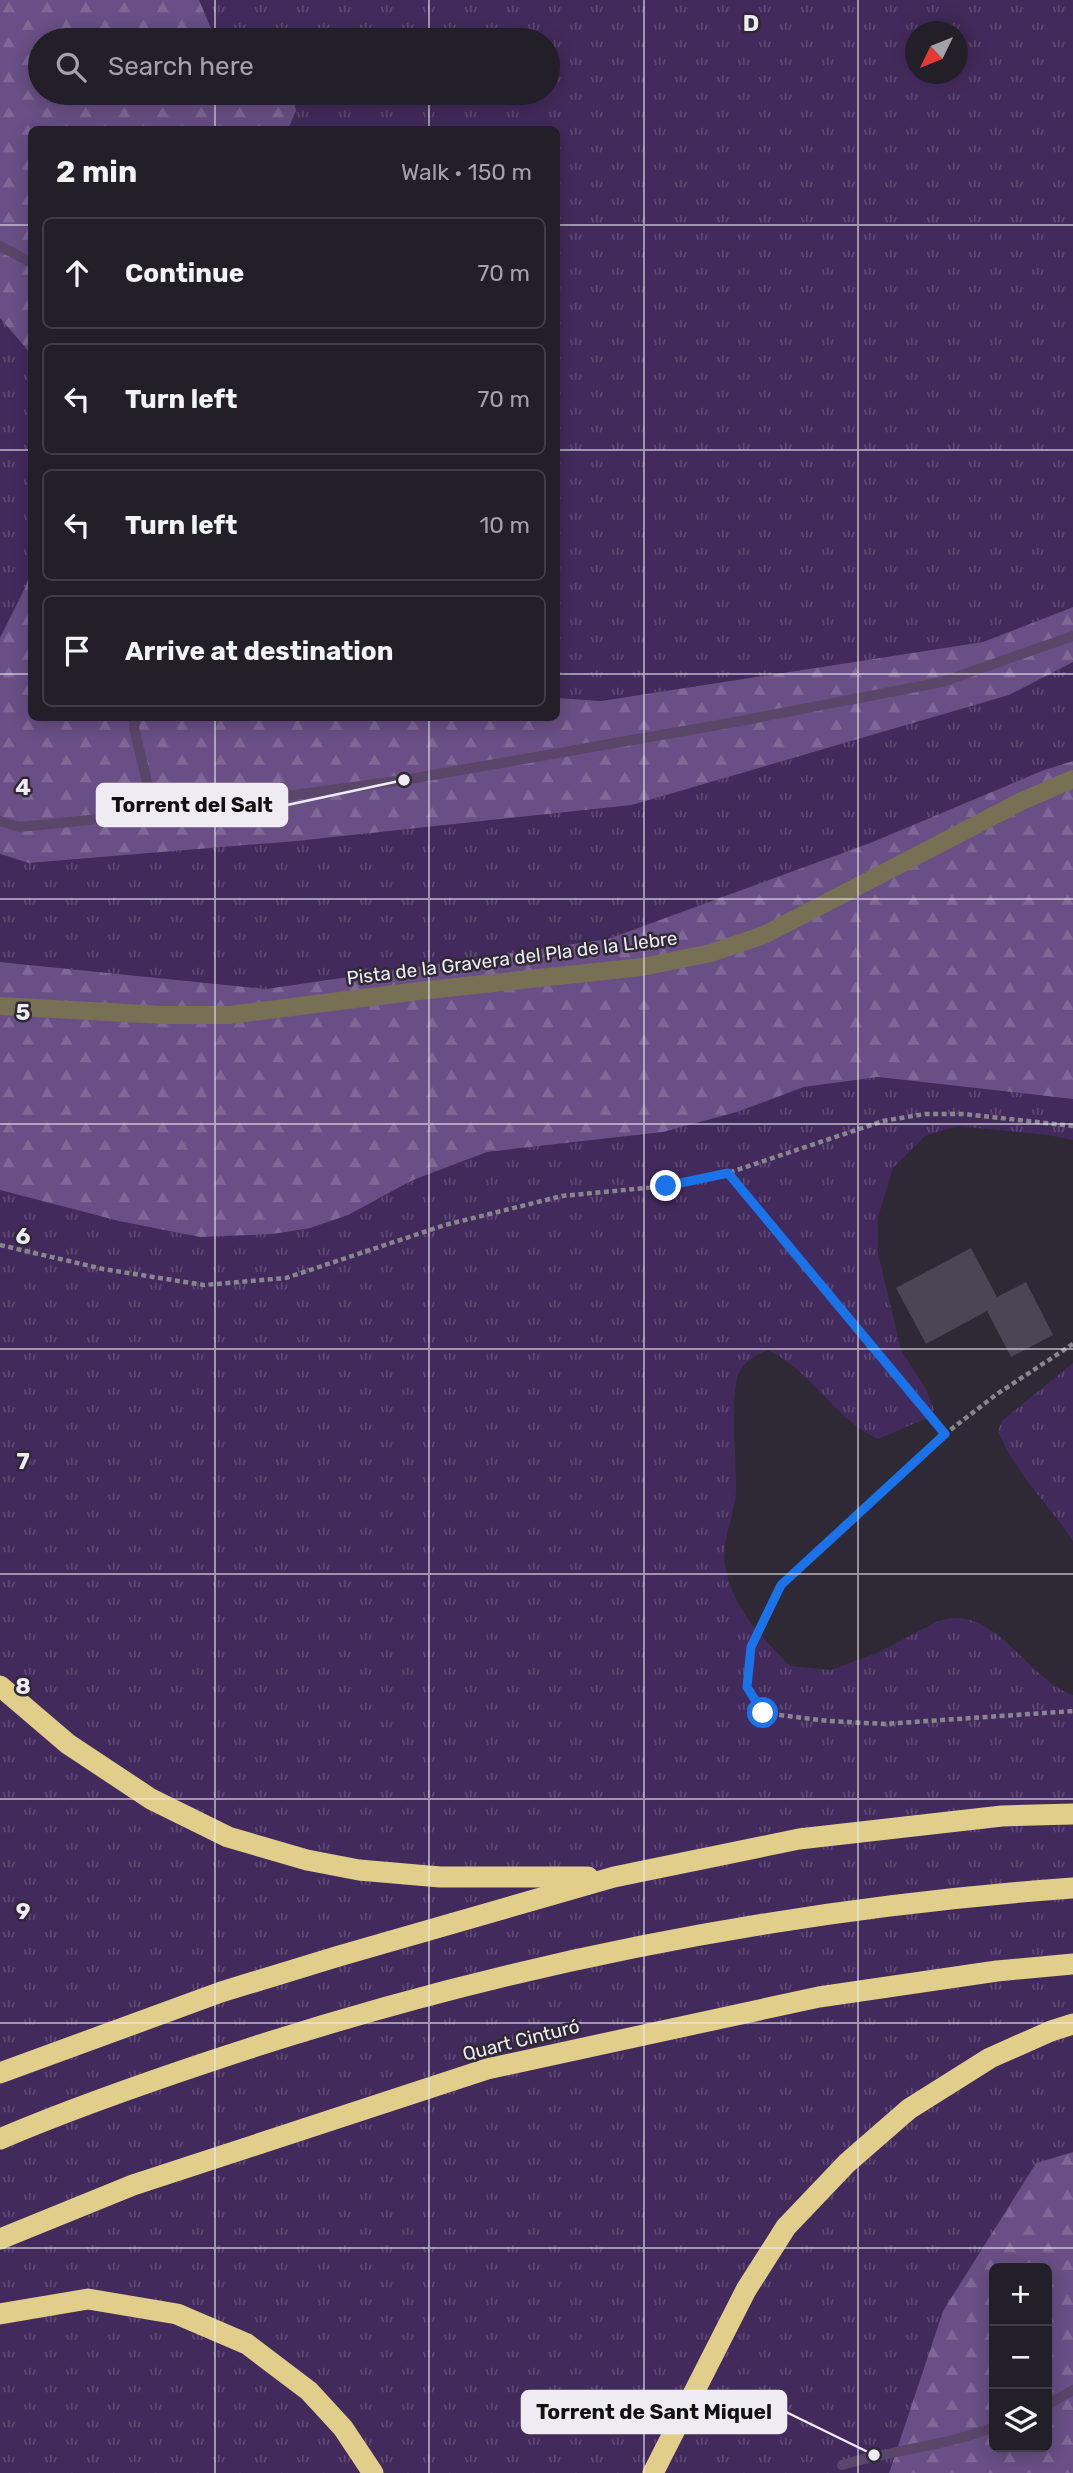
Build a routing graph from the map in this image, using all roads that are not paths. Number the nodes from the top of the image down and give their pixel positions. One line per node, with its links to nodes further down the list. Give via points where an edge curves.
1 (1073, 779): 2 (street, Pista de la Gravera del Pla de la Llebre, via 764,935 711,953 642,967 229,1015 162,1016)
2 (0, 1006)
3 (0, 1686): 5 (highway, via 68,1744 151,1799 228,1838 359,1870 440,1877)
4 (1073, 1814): 5 (highway, via 1002,1816 799,1839)
5 (614, 1877): 9 (highway, via 221,1992)
6 (1073, 1888): 10 (highway, via 795,1919 633,1947 454,1989 288,2035)
7 (1073, 1964): 11 (highway, Quart Cinturó, via 820,1997 487,2069 133,2185)
8 (1073, 2024): 14 (highway, via 990,2058 909,2109 847,2163 786,2227 746,2290)
9 (0, 2073)
10 (0, 2138)
11 (0, 2239)
12 (0, 2314): 13 (highway, via 88,2298 177,2314 247,2344 309,2392 343,2428)
13 (373, 2473)
14 (653, 2473)

